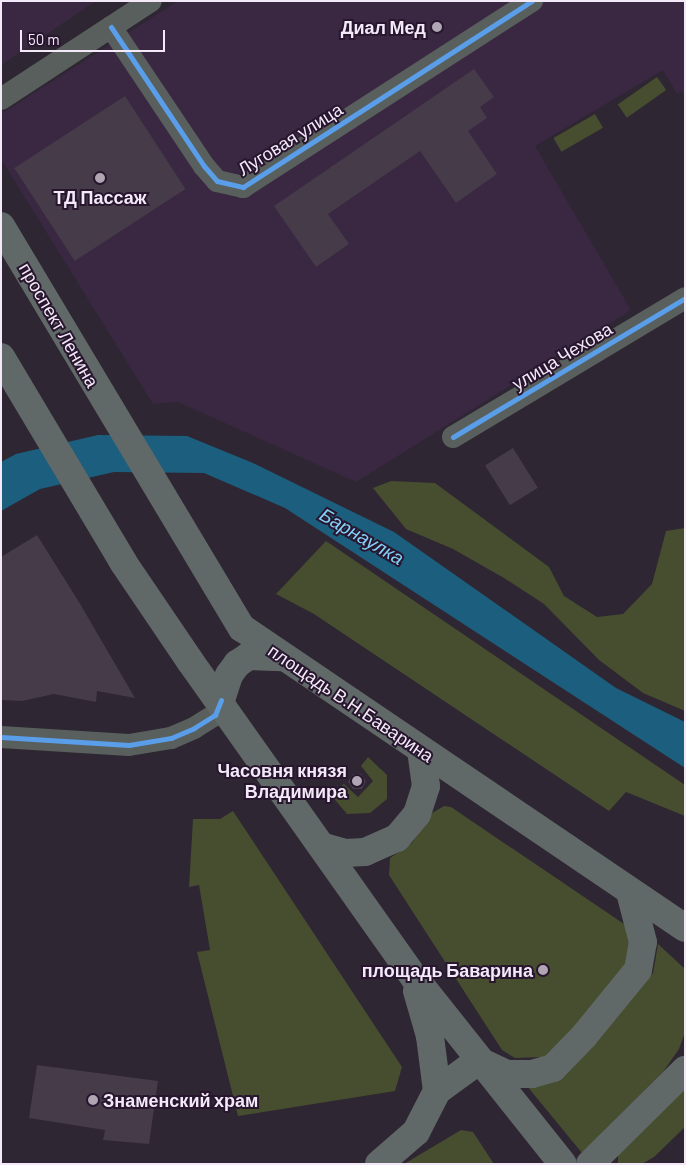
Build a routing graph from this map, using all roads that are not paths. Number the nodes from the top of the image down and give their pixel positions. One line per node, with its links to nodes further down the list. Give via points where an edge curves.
1 (151, 1): 3 (street)
2 (532, 1): 3 (street, Луговая улица, via 243,187 217,181 204,166)
3 (111, 27): 4 (street)
4 (1, 99)
5 (1, 226): 8 (main road, проспект Ленина)
6 (685, 298): 9 (street, улица Чехова)
7 (1, 357): 11 (main road, via 123,562)
8 (101, 397): 10 (main road, площадь В.Н.Баварина, via 242,628)
9 (453, 437)
10 (282, 657): 11 (main road, via 249,656 236,664); 13 (main road, площадь В.Н.Баварина)
11 (221, 700): 12 (street, via 215,714 171,738 129,745); 14 (main road)
12 (1, 737)
13 (421, 751): 14 (main road, via 426,786 418,814 397,838 364,852 344,853); 15 (main road, площадь В.Н.Баварина)
14 (324, 847): 17 (main road)
15 (630, 892): 16 (main road, площадь В.Н.Баварина); 18 (main road, via 643,942 638,970 584,1036 553,1068 532,1074 508,1074)
16 (685, 928)
17 (414, 977): 18 (main road); 20 (main road, via 430,1036)
18 (478, 1060): 20 (main road); 22 (main road)
19 (685, 1070): 23 (main road)
20 (438, 1091): 21 (main road, via 416,1132)
21 (380, 1164)
22 (563, 1164)
23 (590, 1164)

